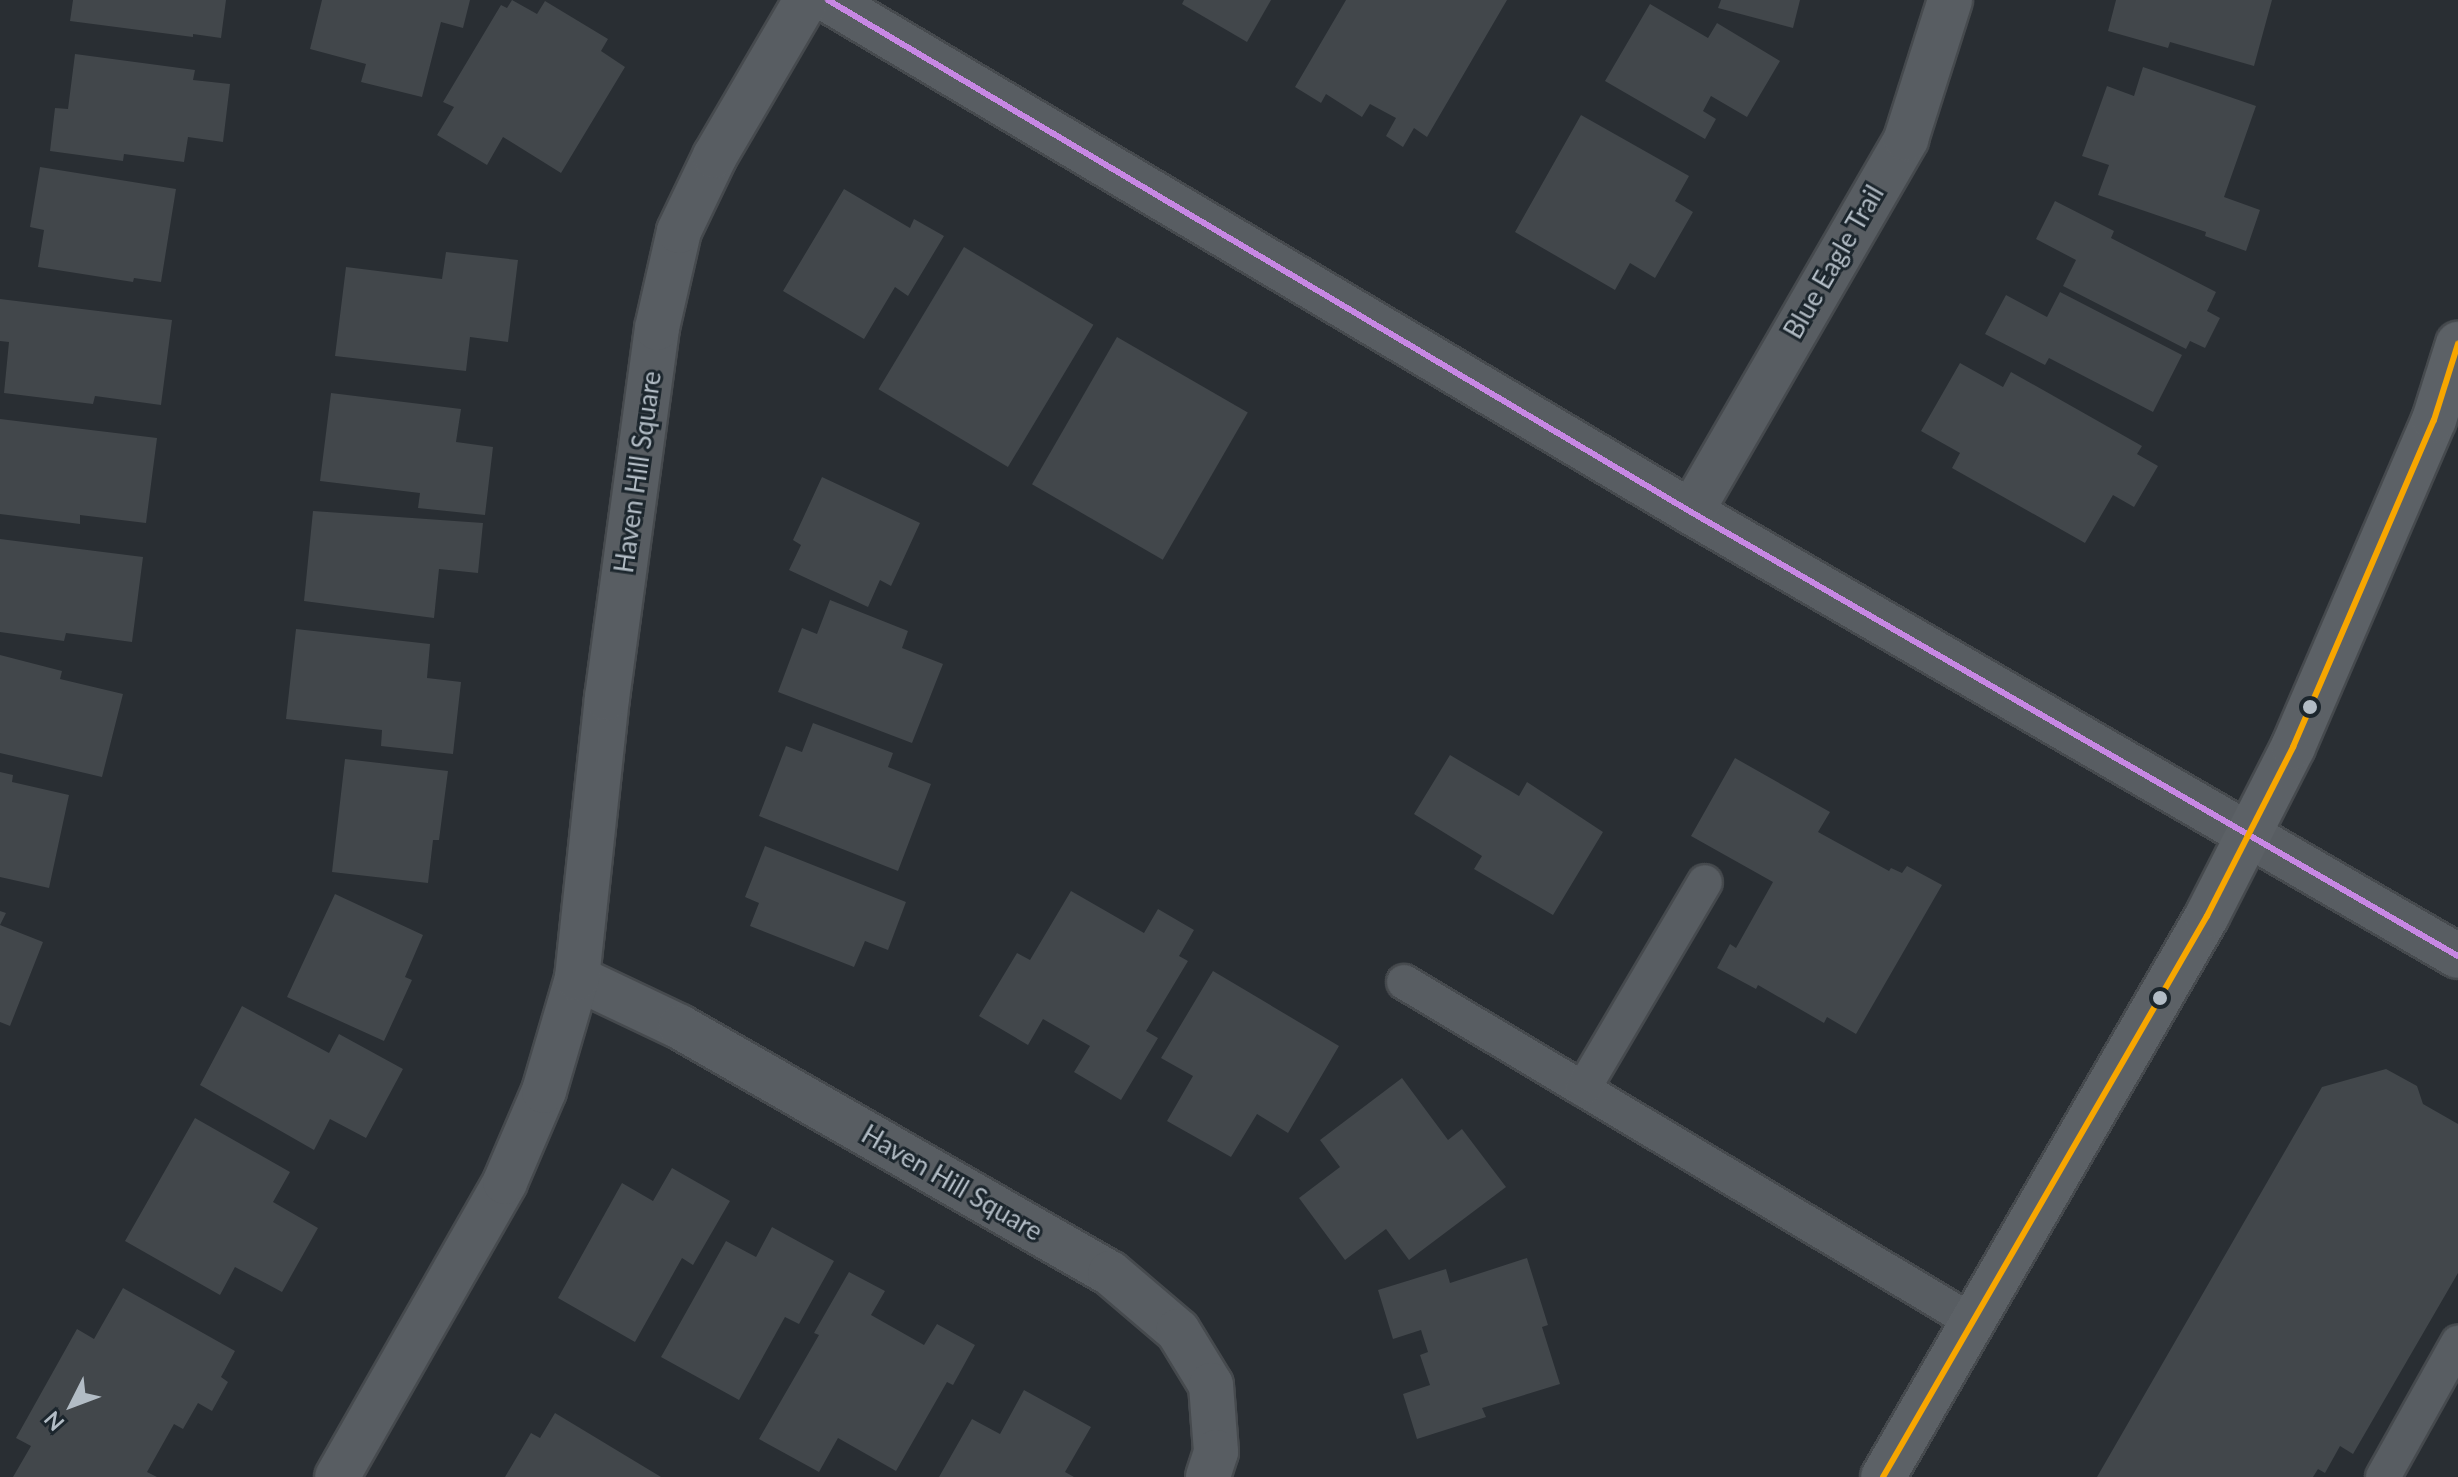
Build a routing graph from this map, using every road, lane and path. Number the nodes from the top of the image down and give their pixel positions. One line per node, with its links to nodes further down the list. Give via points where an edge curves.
1 (806, 0): 9 (street, Haven Hill Square, via 715,156 679,231 655,343 607,698)
2 (828, 0): 5 (street)
3 (1950, 0): 5 (street, Blue Eagle Trail, via 1906,139)
4 (2458, 344): 6 (main road, via 2428,435 2293,747)
5 (1691, 512): 6 (street)
6 (2248, 833): 8 (street); 12 (main road, via 2207,916)
7 (1705, 882): 11 (lane)
8 (2458, 956)
9 (577, 978): 14 (street, Haven Hill Square, via 544,1091 505,1182); 15 (street, Haven Hill Square, via 680,1027 1110,1273 1178,1331 1211,1385 1216,1452)
10 (1404, 982): 11 (lane)
11 (1583, 1089): 12 (lane)
12 (1973, 1322): 16 (main road)
13 (2458, 1343): 17 (lane)
14 (337, 1477)
15 (1208, 1477)
16 (1883, 1477)
17 (2383, 1477)

